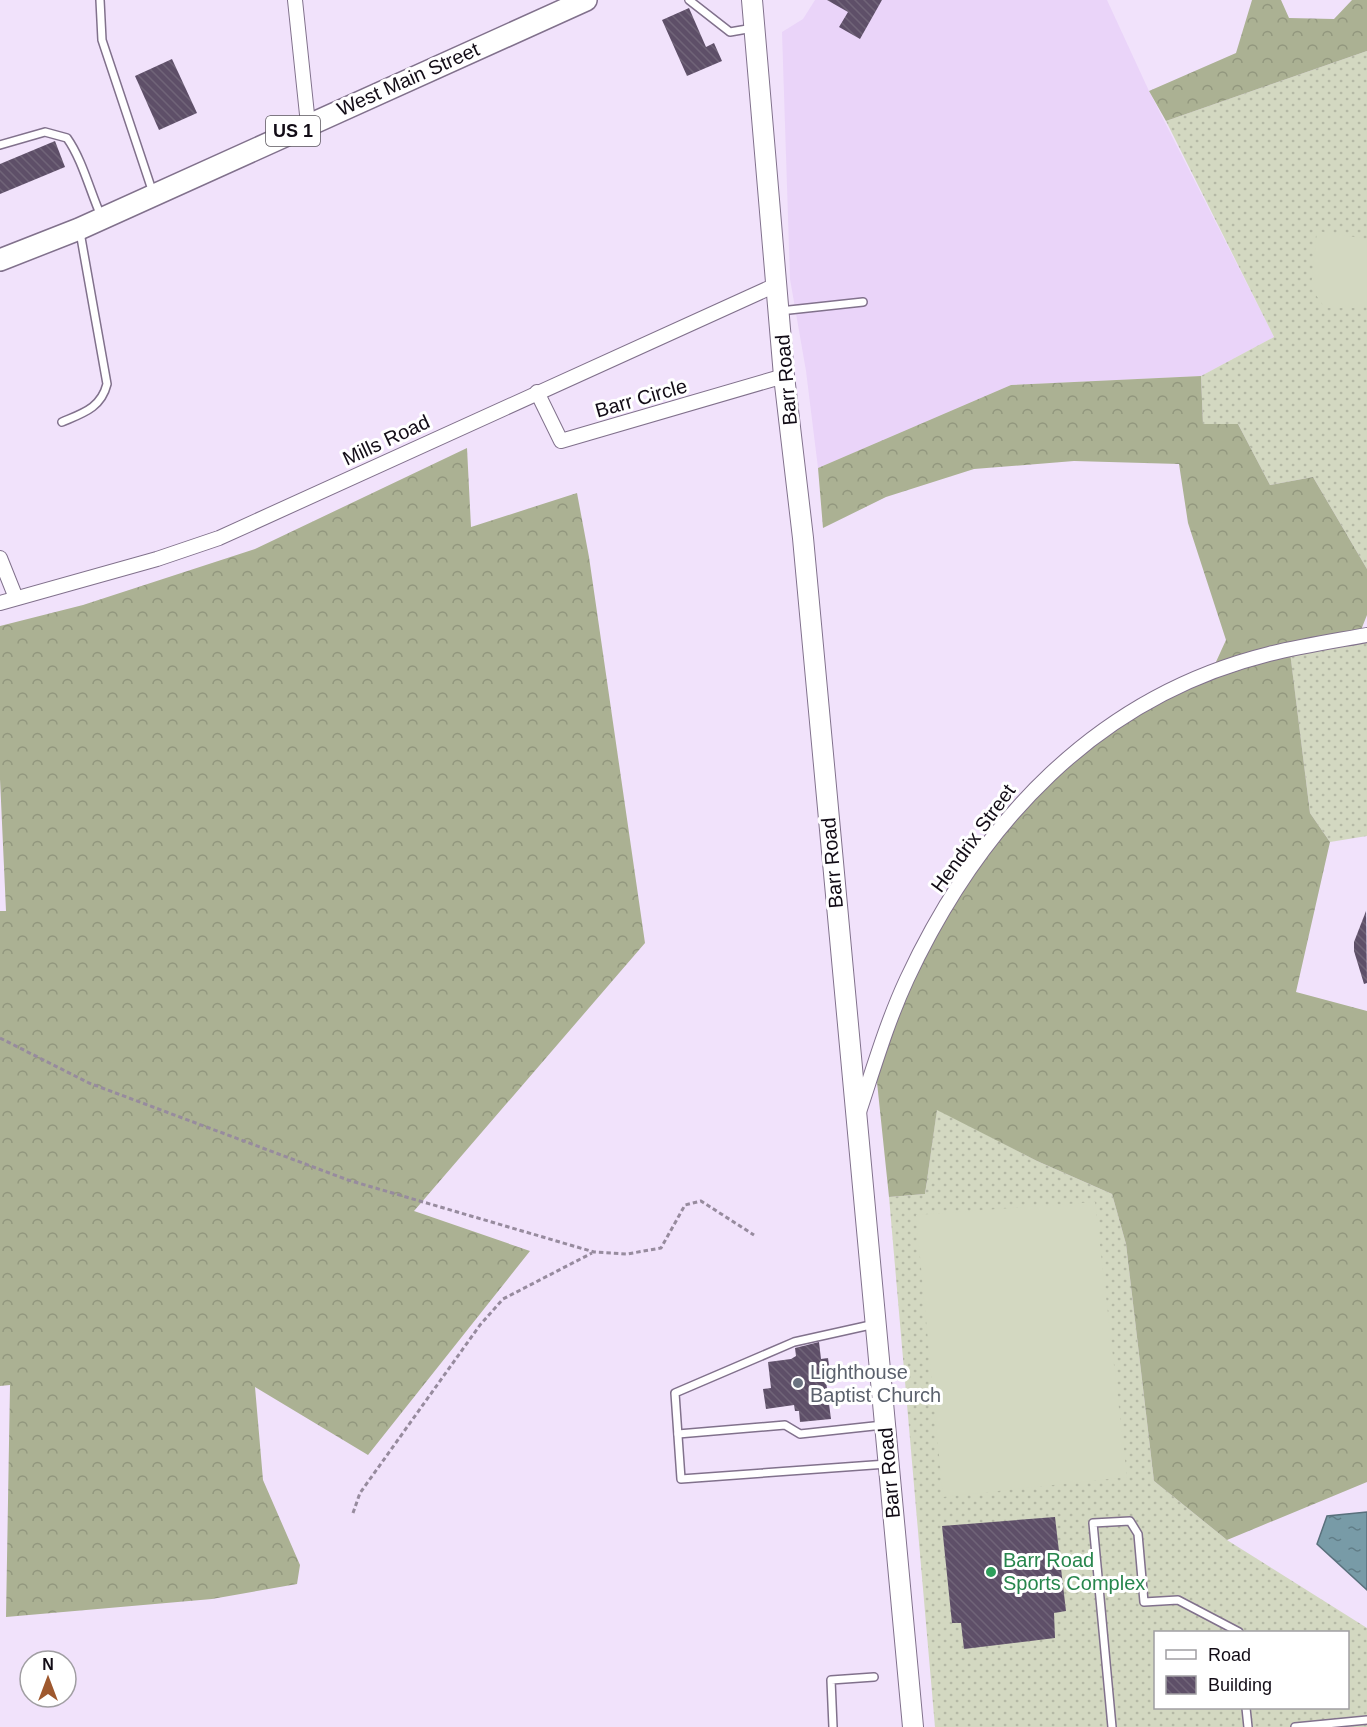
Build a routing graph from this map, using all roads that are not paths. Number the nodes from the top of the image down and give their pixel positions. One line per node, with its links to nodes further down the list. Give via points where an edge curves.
1 (100, 0): 10 (lane, via 102,40)
2 (295, 0): 8 (street)
3 (586, 0): 6 (main road, West Main Street / US 1)
4 (689, 0): 7 (lane, via 730,33)
5 (752, 0): 7 (street, Barr Road)
6 (559, 5): 8 (main road, West Main Street / US 1)
7 (755, 28): 14 (street, Barr Road)
8 (308, 124): 10 (main road, West Main Street / US 1)
9 (0, 145): 11 (lane, via 45,132 67,138)
10 (153, 196): 11 (main road, West Main Street / US 1)
11 (102, 219): 12 (main road, West Main Street / US 1)
12 (79, 229): 13 (main road, West Main Street / US 1); 19 (lane, via 108,384 105,395 92,409)
13 (0, 261)
14 (778, 284): 16 (street, Barr Road); 18 (street, Mills Road)
15 (862, 302): 16 (lane)
16 (780, 311): 17 (street, Barr Road)
17 (784, 376): 18 (street, Barr Circle, via 561,441); 24 (street, Barr Road, via 803,538)
18 (537, 392): 21 (street, Mills Road, via 219,538)
19 (62, 422)
20 (0, 558): 21 (street)
21 (16, 598): 22 (street, Mills Road)
22 (0, 603)
23 (1367, 635): 24 (street, Hendrix Street, via 1268,655 1181,687 1100,733 1060,763 1006,820 935,924 888,1023)
24 (856, 1122): 25 (street, Barr Road)
25 (875, 1324): 26 (street, Barr Road); 27 (lane, via 794,1342 675,1393)
26 (884, 1425): 27 (lane, via 800,1434 785,1425); 28 (street, Barr Road)
27 (678, 1434): 28 (lane, via 681,1479)
28 (888, 1464): 34 (street, Barr Road)
29 (1237, 1631): 35 (lane, via 1178,1600 1144,1602 1138,1534 1130,1521 1093,1523)
30 (874, 1677): 33 (lane, via 831,1680)
31 (1246, 1709): 36 (lane)
32 (1367, 1720): 37 (lane)
33 (833, 1727)
34 (913, 1727)
35 (1112, 1727)
36 (1248, 1727)
37 (1295, 1727)

